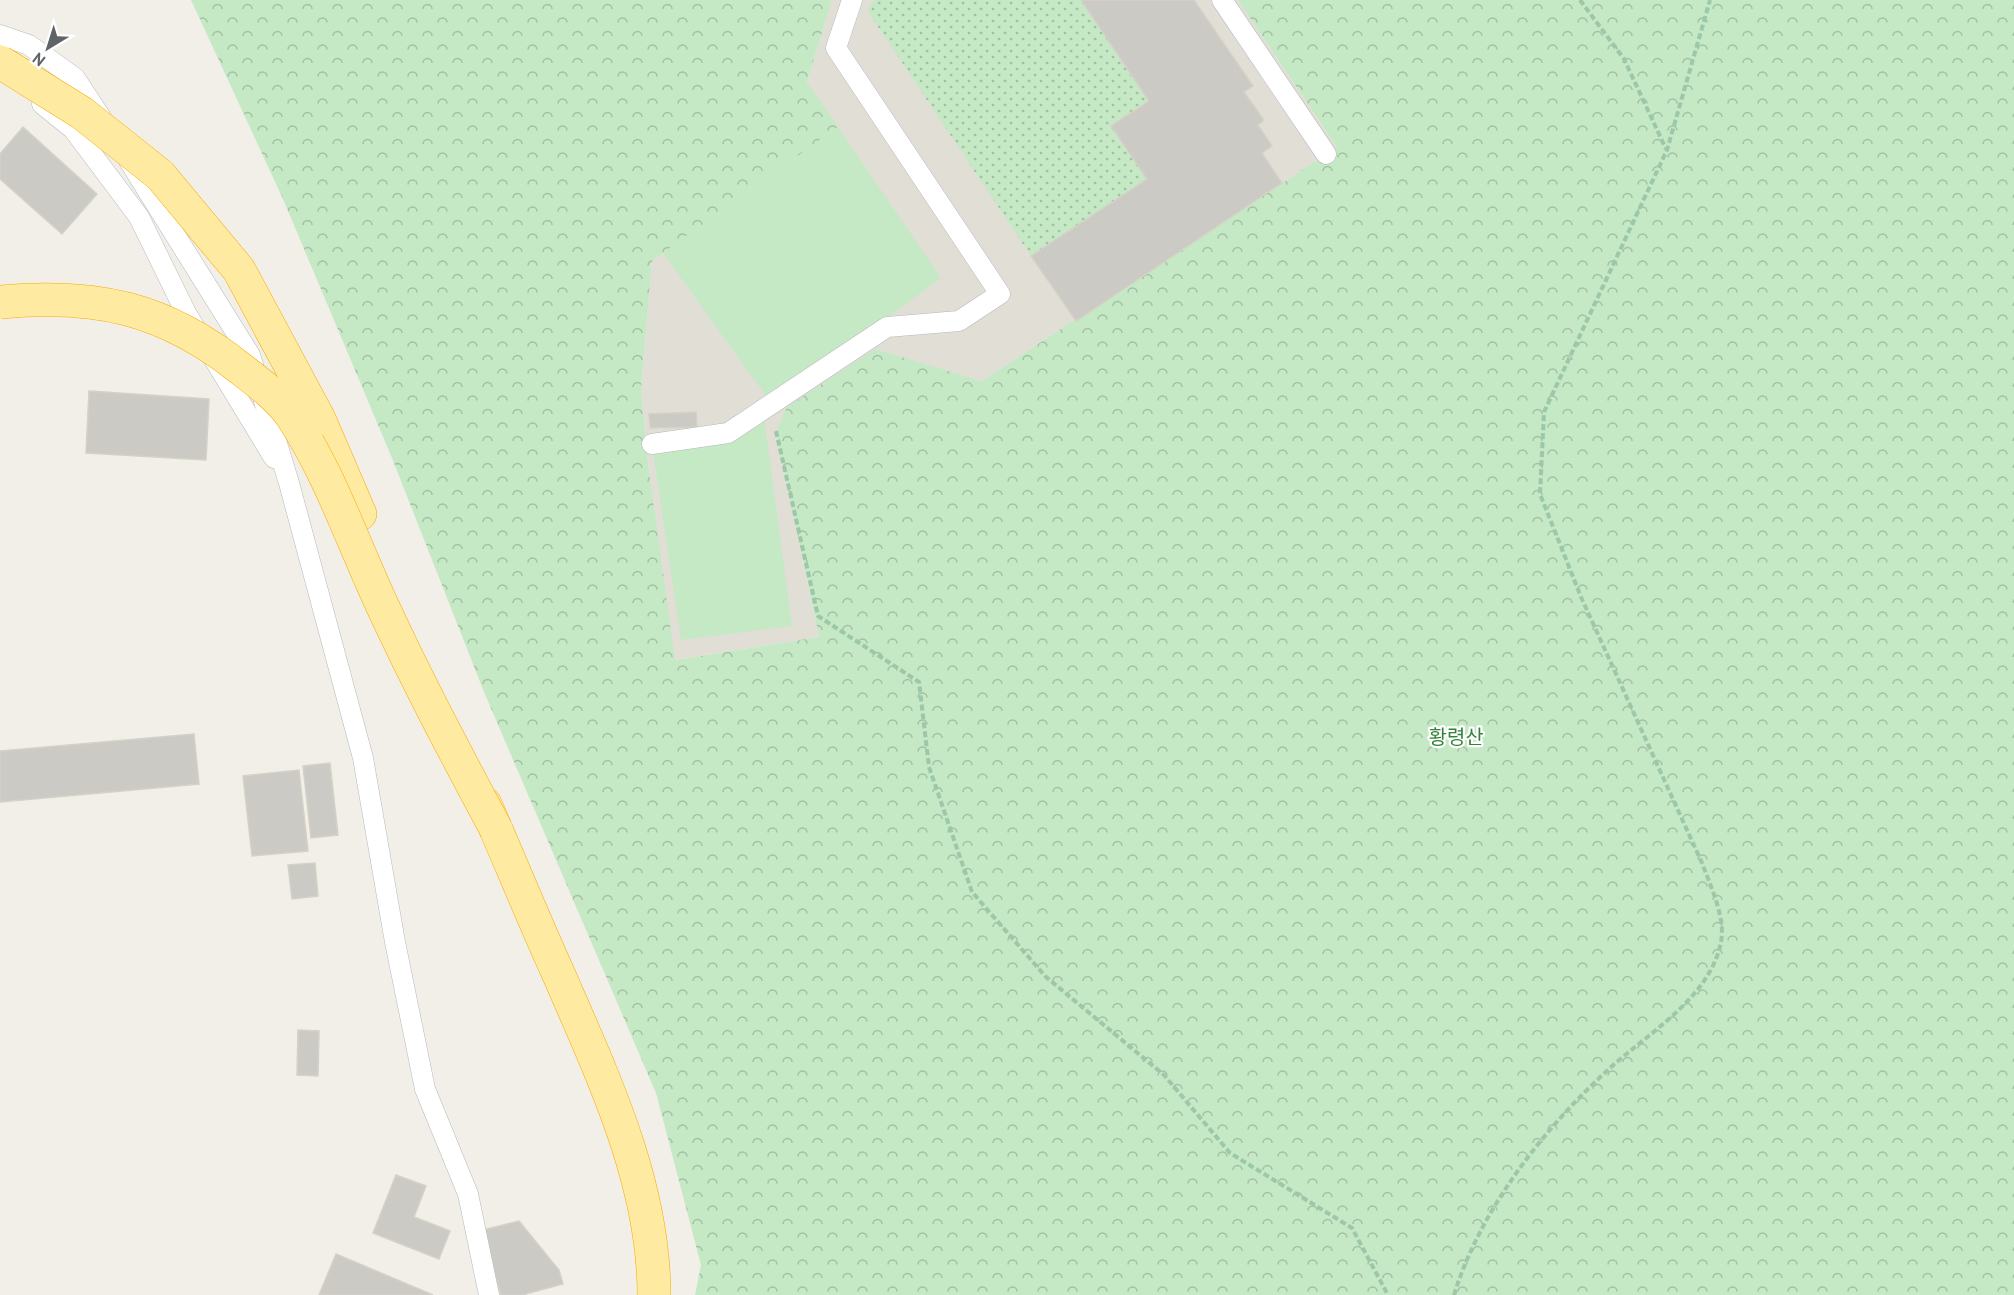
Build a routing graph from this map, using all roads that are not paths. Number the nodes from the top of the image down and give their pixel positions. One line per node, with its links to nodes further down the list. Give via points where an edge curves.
1 (852, 0): 8 (lane, via 836,48 1000,294 959,321 886,327 728,433)
2 (1222, 0): 6 (lane)
3 (0, 35): 9 (lane, via 29,45 75,78 170,225 250,356)
4 (0, 62): 10 (highway, bridge, via 82,113 160,175 239,270 319,419)
5 (0, 75): 9 (lane, via 19,85 73,129 139,218 186,314)
6 (1326, 154)
7 (0, 302): 10 (highway, bridge, via 46,297 95,302 177,325 254,379 289,413 314,453 417,681)
8 (652, 444)
9 (289, 483): 11 (lane, via 363,758 394,942 425,1089 468,1194)
10 (496, 829): 12 (highway, via 601,1071 640,1179 654,1268)
11 (489, 1295)
12 (654, 1295)

